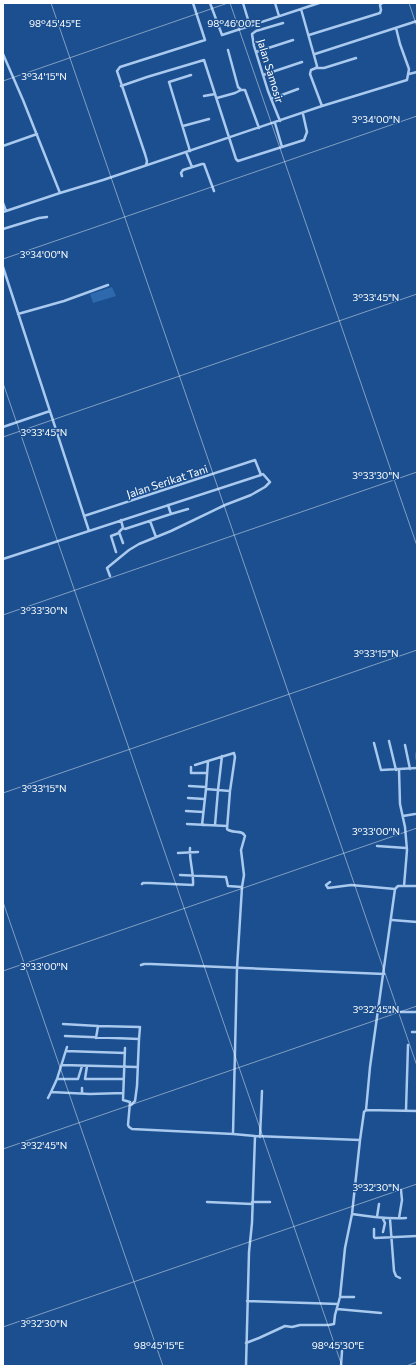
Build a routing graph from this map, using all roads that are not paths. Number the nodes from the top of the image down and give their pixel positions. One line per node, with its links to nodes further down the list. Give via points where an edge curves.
1 (193, 3): 27 (street, via 205,40 119,68 117,74)
2 (210, 3): 12 (street, via 222,35)
3 (243, 3): 12 (street)
4 (275, 3): 9 (street)
5 (319, 3): 7 (street)
6 (382, 3): 14 (street, via 380,13)
7 (308, 5): 8 (street)
8 (301, 9): 9 (street); 14 (street)
9 (279, 16): 12 (street)
10 (417, 21): 13 (street)
11 (283, 23): 17 (street, Jalan Samosir, via 253,33)
12 (250, 26)
13 (396, 28): 19 (street); 24 (street)
14 (309, 36): 19 (street)
15 (293, 40): 17 (street)
16 (228, 50): 29 (street)
17 (256, 52): 26 (street, Jalan Samosir)
18 (3, 54): 41 (street)
19 (314, 54): 22 (street, via 318,66)
20 (356, 58): 22 (street)
21 (302, 62): 26 (street)
22 (316, 68): 34 (street, via 311,70 310,74)
23 (417, 72): 24 (street)
24 (409, 74): 34 (street, via 406,80)
25 (191, 75): 39 (street, via 169,82)
26 (263, 75): 33 (street, Jalan Samosir)
27 (121, 86): 30 (street, via 204,60); 47 (street)
28 (298, 89): 33 (street)
29 (241, 90): 32 (street); 40 (street, via 245,90)
30 (215, 94): 31 (street); 32 (street)
31 (204, 96)
32 (217, 98): 42 (street)
33 (271, 99): 37 (street, Jalan Samosir)
34 (322, 106): 35 (street)
35 (303, 114): 37 (street); 44 (street, via 306,137)
36 (209, 118): 39 (street)
37 (280, 121): 38 (street)
38 (275, 123): 40 (street); 44 (street)
39 (183, 126): 45 (street)
40 (259, 128): 42 (street)
41 (37, 134): 43 (street); 51 (street)
42 (229, 138): 44 (street, via 238,161); 45 (street)
43 (3, 146)
44 (282, 147)
45 (190, 151): 46 (street)
46 (186, 152): 47 (street); 48 (street)
47 (146, 165): 51 (street)
48 (192, 167): 49 (street, via 182,171); 50 (street, via 204,164)
49 (182, 176)
50 (214, 191)
51 (60, 193): 53 (street)
52 (3, 203): 53 (street)
53 (4, 212)
54 (47, 217): 55 (street)
55 (3, 229)
56 (3, 267): 58 (street)
57 (108, 285): 58 (street)
58 (18, 314): 59 (street)
59 (50, 411): 60 (street); 65 (street)
60 (3, 427)
61 (261, 475): 62 (street); 65 (street, Jalan Serikat Tani, via 255,460); 71 (street, via 263,474 270,482 265,487)
62 (168, 505): 64 (street); 66 (street)
63 (188, 509): 64 (street)
64 (171, 514): 67 (street)
65 (84, 516): 69 (street)
66 (121, 520): 68 (street); 69 (street)
67 (150, 521): 68 (street); 71 (street)
68 (123, 528): 70 (street)
69 (89, 530): 74 (street)
70 (119, 533): 72 (street); 73 (street, via 111,536)
71 (156, 537): 75 (street, via 133,548 109,566 107,569)
72 (123, 543)
73 (116, 552)
74 (3, 559)
75 (110, 576)
76 (389, 741): 86 (street)
77 (374, 743): 86 (street, via 381,770)
78 (405, 745): 87 (street)
79 (417, 753): 81 (street)
80 (222, 756): 82 (street); 91 (street); 92 (street, via 233,752 235,754)
81 (417, 759)
82 (208, 761): 83 (street); 88 (street)
83 (195, 765)
84 (191, 767): 88 (street, via 191,772)
85 (417, 768): 87 (street)
86 (397, 769): 87 (street); 98 (street)
87 (410, 769)
88 (207, 773): 90 (street)
89 (189, 786): 90 (street)
90 (206, 788): 91 (street); 94 (street)
91 (218, 790): 92 (street); 101 (street)
92 (230, 791): 102 (street)
93 (188, 798): 94 (street)
94 (204, 799): 96 (street)
95 (186, 811): 96 (street)
96 (203, 812): 100 (street)
97 (415, 814): 98 (street)
98 (403, 816): 105 (street)
99 (187, 824): 100 (street)
100 (202, 825): 101 (street)
101 (215, 825): 102 (street)
102 (227, 826): 113 (street, via 229,831 242,832 245,836 242,850)
103 (377, 846): 105 (street)
104 (190, 848): 106 (street)
105 (406, 848): 114 (street)
106 (190, 852): 107 (street); 108 (street); 110 (street)
107 (198, 852)
108 (178, 853)
109 (180, 875): 110 (street)
110 (193, 875): 112 (street, via 192,886); 113 (street, via 226,877 228,886)
111 (330, 882): 116 (street, via 326,885 328,888 351,885)
112 (142, 884)
113 (242, 886): 120 (street)
114 (404, 886): 115 (street); 116 (street)
115 (417, 886)
116 (395, 888): 117 (street)
117 (392, 920): 118 (street); 121 (street)
118 (417, 922)
119 (141, 965): 120 (street)
120 (237, 968): 121 (street); 153 (street)
121 (384, 974): 122 (street)
122 (378, 1012): 123 (street); 150 (street)
123 (417, 1012)
124 (63, 1024): 125 (street)
125 (98, 1026): 129 (street); 130 (street, via 140,1027)
126 (412, 1032): 127 (street)
127 (417, 1032)
128 (65, 1036): 129 (street)
129 (96, 1038): 130 (street)
130 (140, 1039): 140 (street)
131 (408, 1045): 151 (street)
132 (67, 1047): 134 (street)
133 (125, 1048): 135 (street)
134 (66, 1051): 135 (street); 136 (street)
135 (125, 1052): 139 (street)
136 (62, 1065): 137 (street); 141 (street)
137 (82, 1066): 138 (street); 141 (street, via 78,1079)
138 (88, 1066): 139 (street); 142 (street, via 84,1080)
139 (124, 1066): 140 (street); 142 (street)
140 (137, 1067): 149 (street, via 135,1101)
141 (57, 1079): 145 (street)
142 (124, 1080): 147 (street)
143 (82, 1088): 146 (street)
144 (262, 1091): 155 (street)
145 (51, 1092): 146 (street); 148 (street)
146 (82, 1093): 147 (street)
147 (123, 1093): 149 (street, via 123,1100 130,1102)
148 (48, 1098)
149 (131, 1105): 153 (street, via 128,1125 132,1129)
150 (366, 1110): 151 (street); 156 (street)
151 (406, 1110): 152 (street)
152 (417, 1111)
153 (233, 1134): 154 (street)
154 (255, 1136): 155 (street); 160 (street)
155 (260, 1137): 156 (street)
156 (360, 1140): 162 (street)
157 (401, 1190): 165 (street)
158 (207, 1202): 160 (street)
159 (270, 1202): 160 (street)
160 (252, 1203): 175 (street)
161 (380, 1204): 163 (street)
162 (352, 1214): 163 (street); 173 (street, via 345,1248)
163 (377, 1218): 164 (street)
164 (382, 1218): 167 (street); 169 (street, via 385,1223)
165 (399, 1218): 166 (street); 167 (street)
166 (406, 1218)
167 (390, 1219): 171 (street)
168 (374, 1229): 171 (street, via 375,1238)
169 (383, 1232)
170 (417, 1236): 171 (street)
171 (392, 1237): 172 (street, via 394,1271)
172 (400, 1278)
173 (340, 1297): 174 (street); 176 (street)
174 (354, 1297)
175 (247, 1301): 176 (street); 179 (street)
176 (338, 1304): 177 (street)
177 (337, 1309): 178 (street); 179 (street, via 335,1323 332,1325 285,1326)
178 (382, 1313)
179 (246, 1343): 181 (street)
180 (342, 1351): 182 (street)
181 (246, 1366)
182 (341, 1366)

